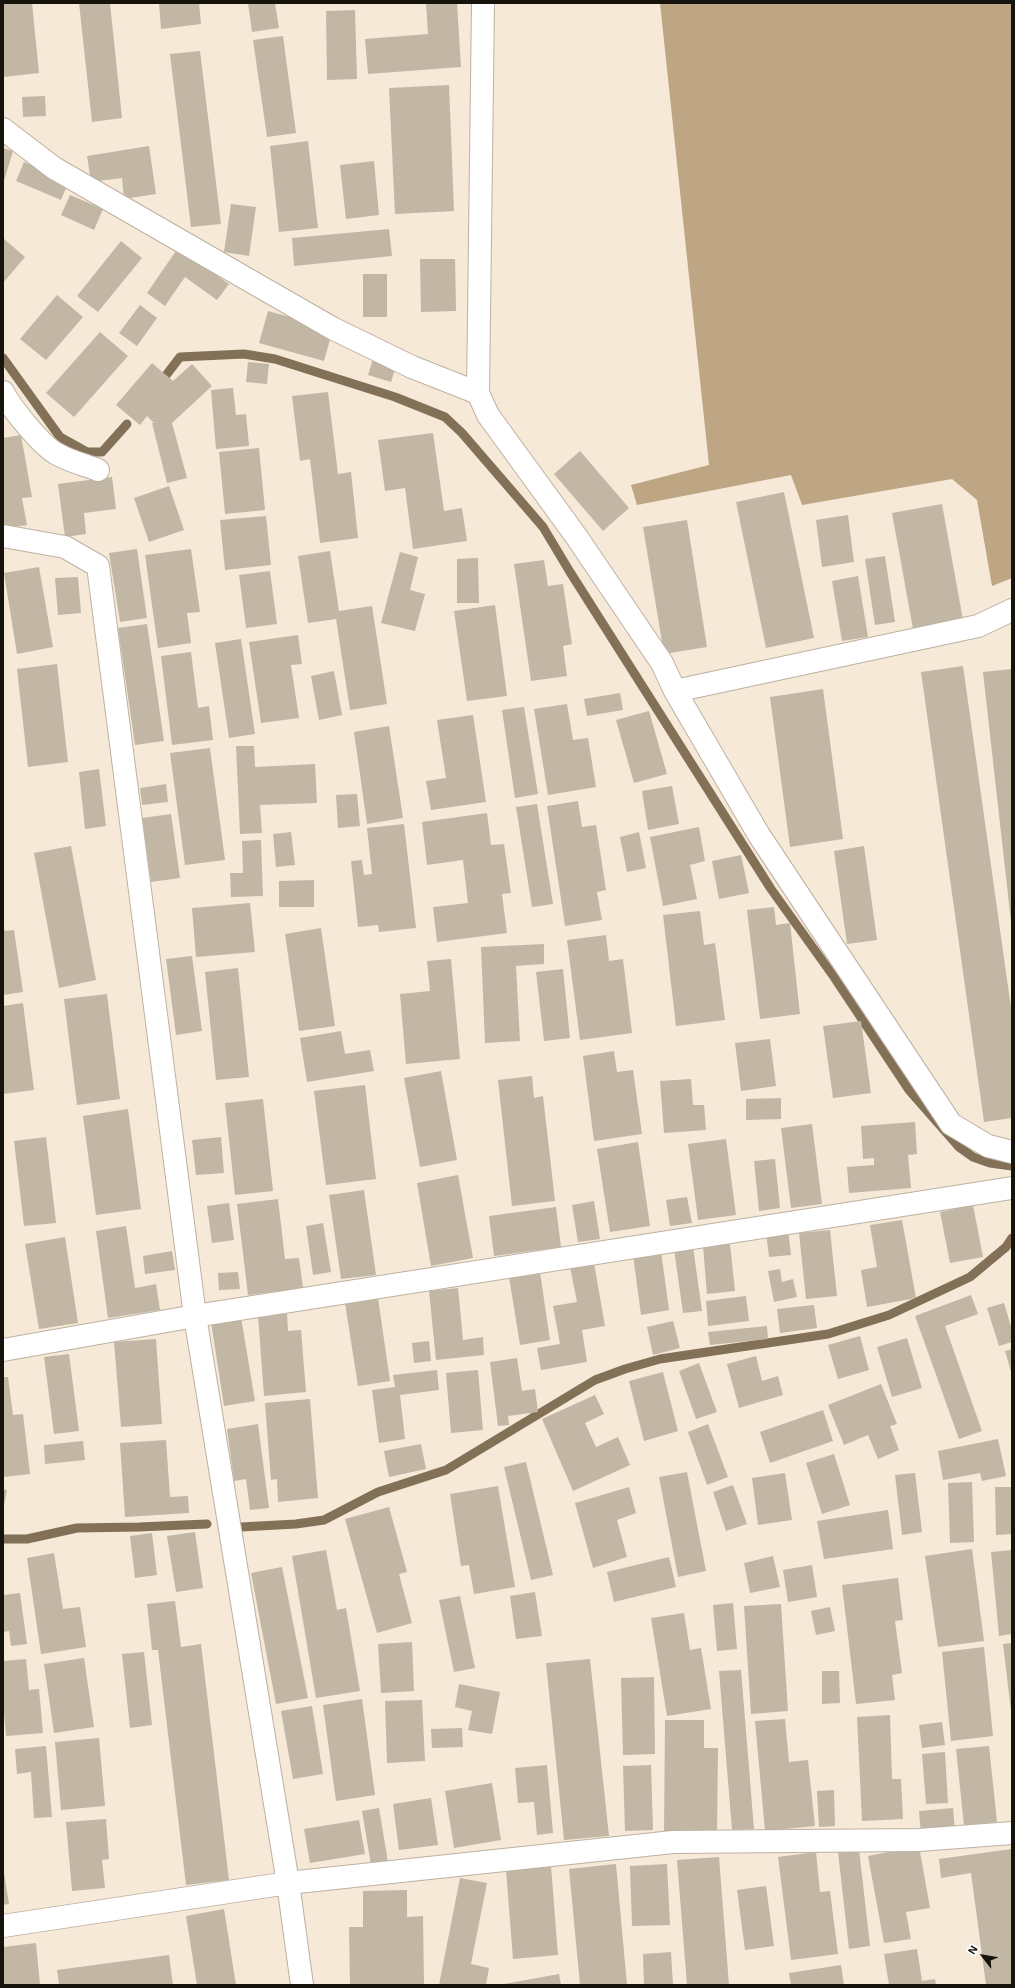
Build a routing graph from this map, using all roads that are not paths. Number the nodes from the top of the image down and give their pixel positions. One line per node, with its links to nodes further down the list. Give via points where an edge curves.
1 (483, 3): 4 (street)
2 (3, 129): 4 (street, via 54,168 332,328 412,367)
3 (3, 392): 5 (street, via 28,426 57,454)
4 (478, 392): 8 (street, via 488,415 576,536 662,663)
5 (98, 470)
6 (3, 536): 11 (street, via 65,547 98,566)
7 (1012, 610): 8 (street, via 978,626)
8 (675, 691): 9 (street, via 759,835 951,1124 988,1146)
9 (1012, 1152)
10 (1012, 1188): 11 (street)
11 (195, 1316): 12 (street); 14 (street)
12 (3, 1350)
13 (1012, 1833): 14 (street, via 919,1840 672,1842)
14 (288, 1883): 15 (street); 16 (street)
15 (3, 1926)
16 (302, 1985)

